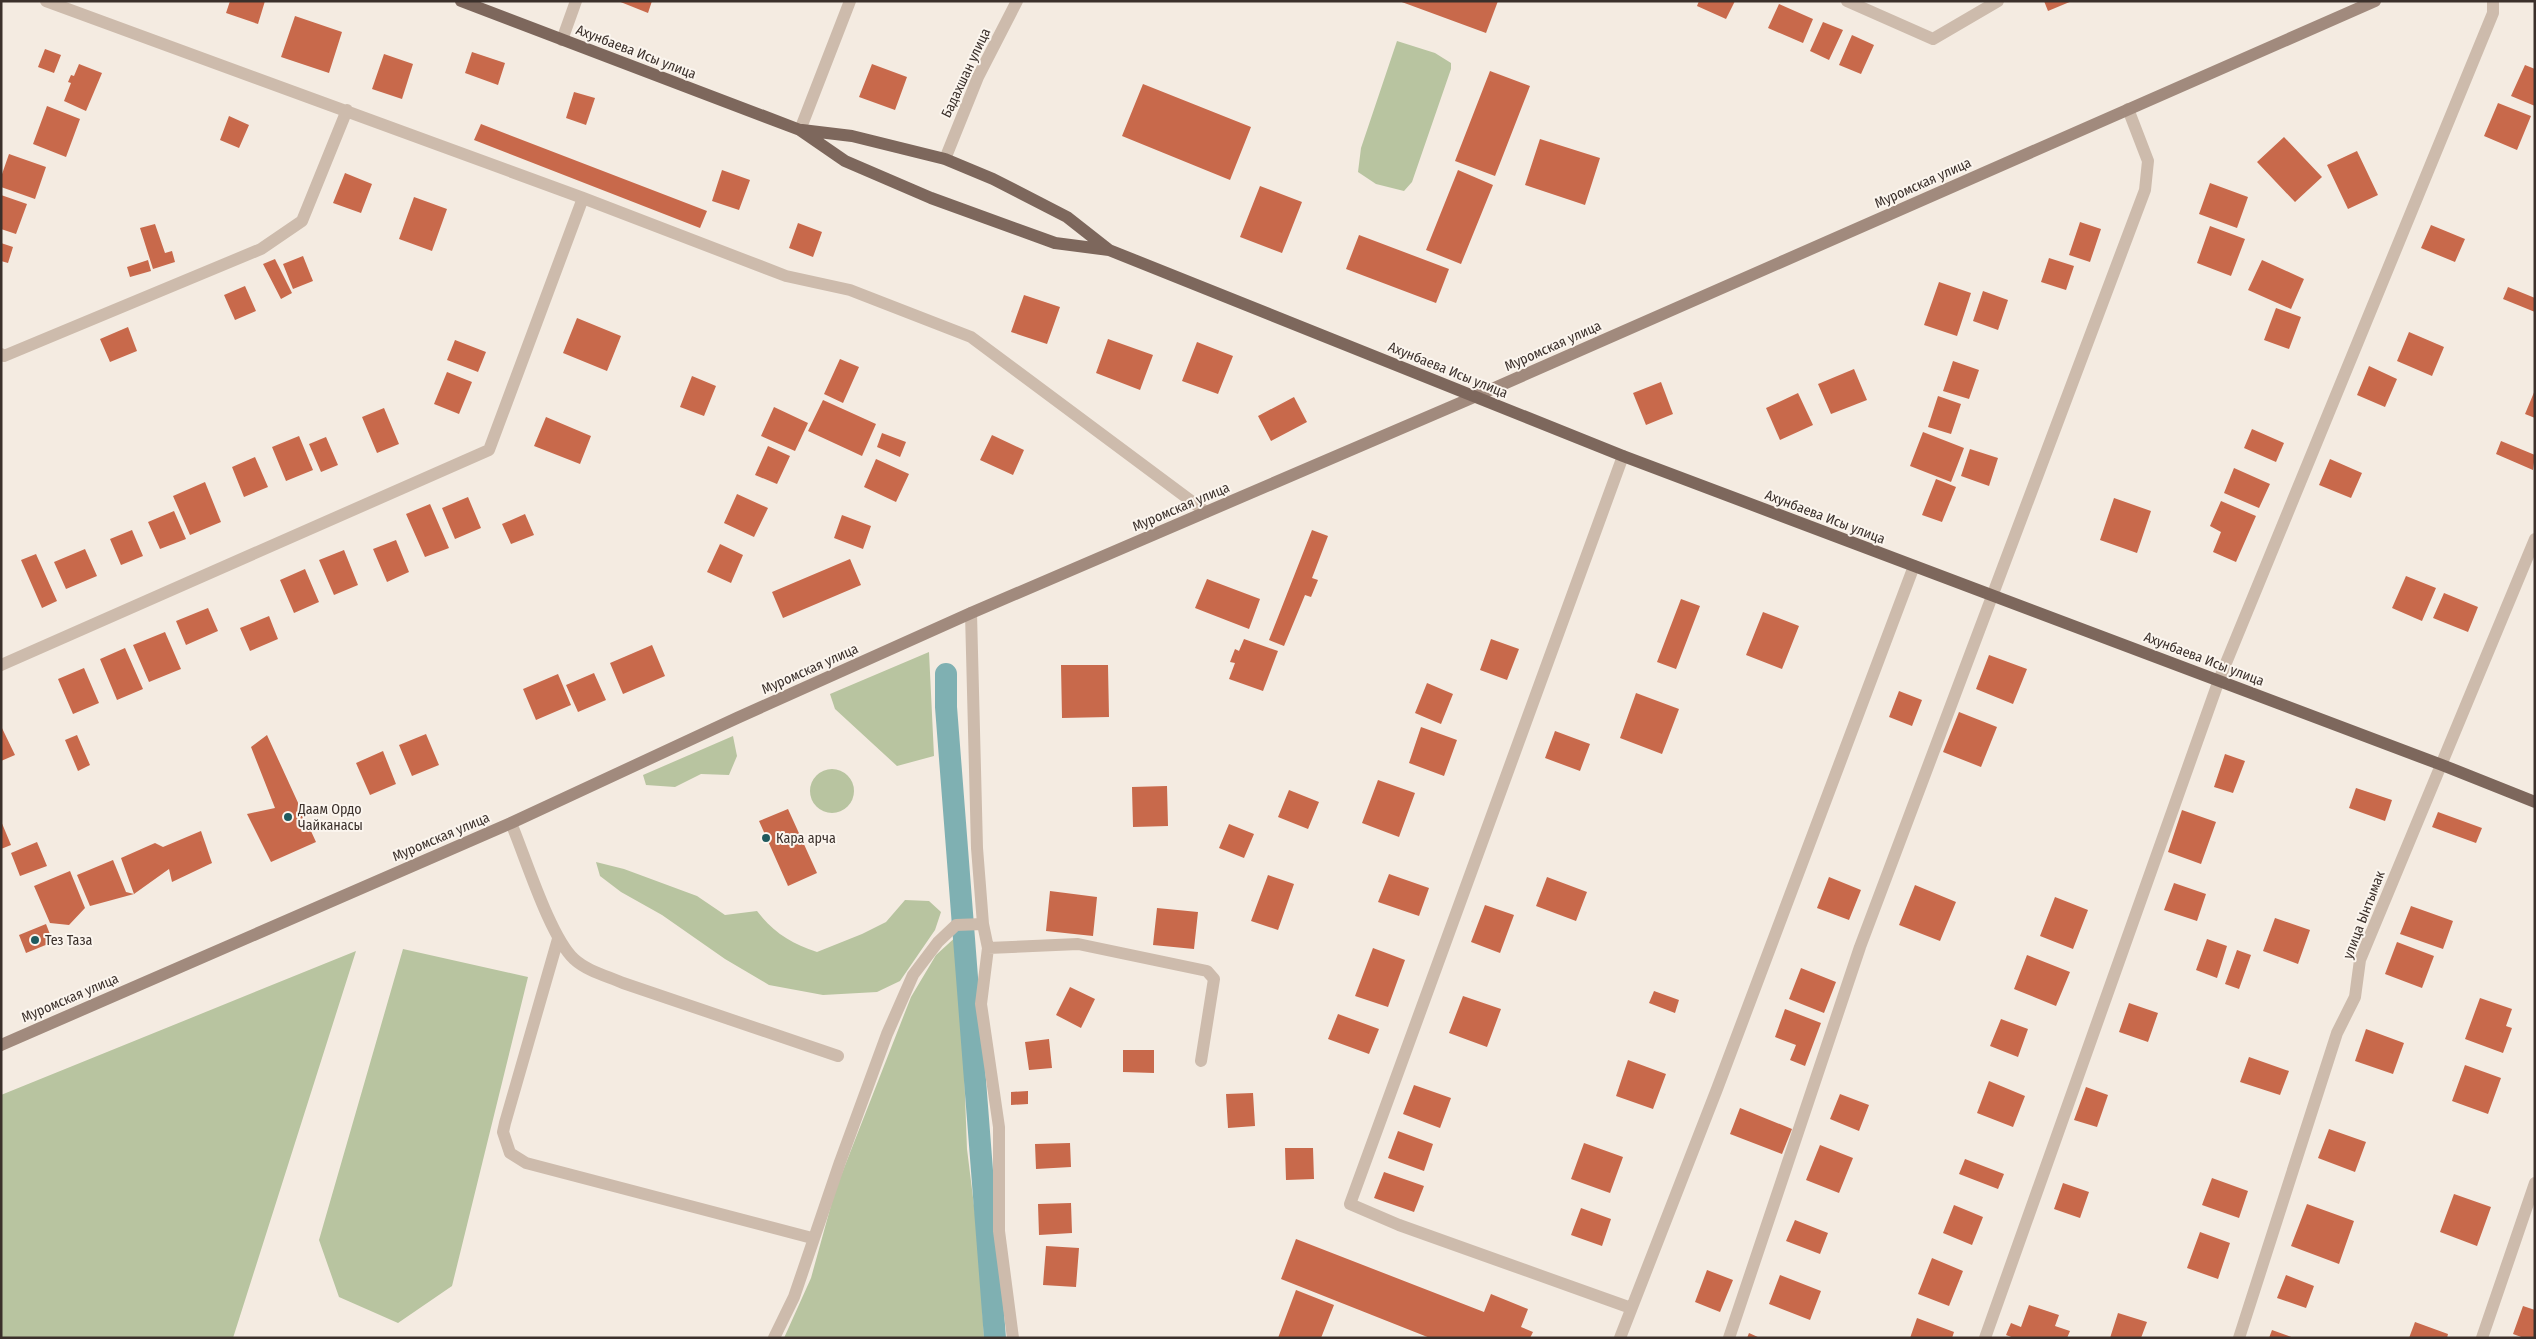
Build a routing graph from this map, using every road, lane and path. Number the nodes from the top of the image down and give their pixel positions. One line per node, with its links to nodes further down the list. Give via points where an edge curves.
1 (46, 1): 12 (street)
2 (461, 1): 10 (main road, Ахунбаева Исы улица)
3 (576, 1): 10 (street)
4 (850, 1): 13 (street)
5 (1017, 1): 14 (street, Бадахшан улица, via 978,77)
6 (1847, 1): 7 (street, via 1933,39)
7 (1998, 1)
8 (2375, 1): 11 (main road, Муромская улица)
9 (2493, 1): 26 (street, via 2493,13)
10 (562, 40): 13 (main road, Ахунбаева Исы улица)
11 (2128, 109): 18 (main road, Муромская улица); 23 (street, via 2148,161 2145,190)
12 (347, 110): 15 (street); 17 (street, via 302,221 261,249 4,356)
13 (800, 130): 14 (main road, Ахунбаева Исы улица, via 852,136); 16 (main road, Ахунбаева Исы улица, via 845,160 931,198 1055,243)
14 (945, 159): 16 (main road, Ахунбаева Исы улица, via 993,179 1067,217)
15 (583, 198): 20 (street, via 786,276 850,290 971,337); 25 (street, via 489,450)
16 (1109, 250): 18 (main road, Ахунбаева Исы улица)
17 (1, 354)
18 (1474, 397): 19 (main road, Ахунбаева Исы улица); 20 (main road, Муромская улица)
19 (1623, 456): 22 (main road, Ахунбаева Исы улица); 38 (street, via 1350,1204 1399,1225)
20 (1206, 512): 24 (main road, Муромская улица)
21 (2535, 539): 27 (street, улица Ынтымак)
22 (1914, 566): 23 (main road, Ахунбаева Исы улица); 38 (street)
23 (1992, 595): 26 (main road, Ахунбаева Исы улица); 42 (street, via 1860,947)
24 (971, 613): 29 (main road, Муромская улица); 30 (street, via 977,848)
25 (1, 665)
26 (2219, 680): 27 (main road, Ахунбаева Исы улица); 43 (street)
27 (2442, 765): 28 (main road, Ахунбаева Исы улица); 44 (street, улица Ынтымак, via 2360,960 2355,997 2337,1034)
28 (2535, 802)
29 (511, 823): 31 (street); 33 (main road, Муромская улица)
30 (983, 924): 32 (street); 37 (street, via 963,924 938,942 913,975)
31 (558, 939): 34 (street, via 575,959 595,971); 37 (street, via 504,1123 510,1153 526,1163)
32 (988, 948): 35 (street, via 1078,944 1207,971 1214,979); 40 (street, via 981,1004 999,1127 999,1231)
33 (1, 1045)
34 (838, 1056)
35 (1201, 1061)
36 (2535, 1183): 45 (street)
37 (812, 1238): 39 (street, via 794,1298)
38 (1631, 1308): 41 (street)
39 (774, 1338)
40 (1013, 1338)
41 (1620, 1338)
42 (1729, 1338)
43 (1985, 1338)
44 (2239, 1338)
45 (2482, 1338)

